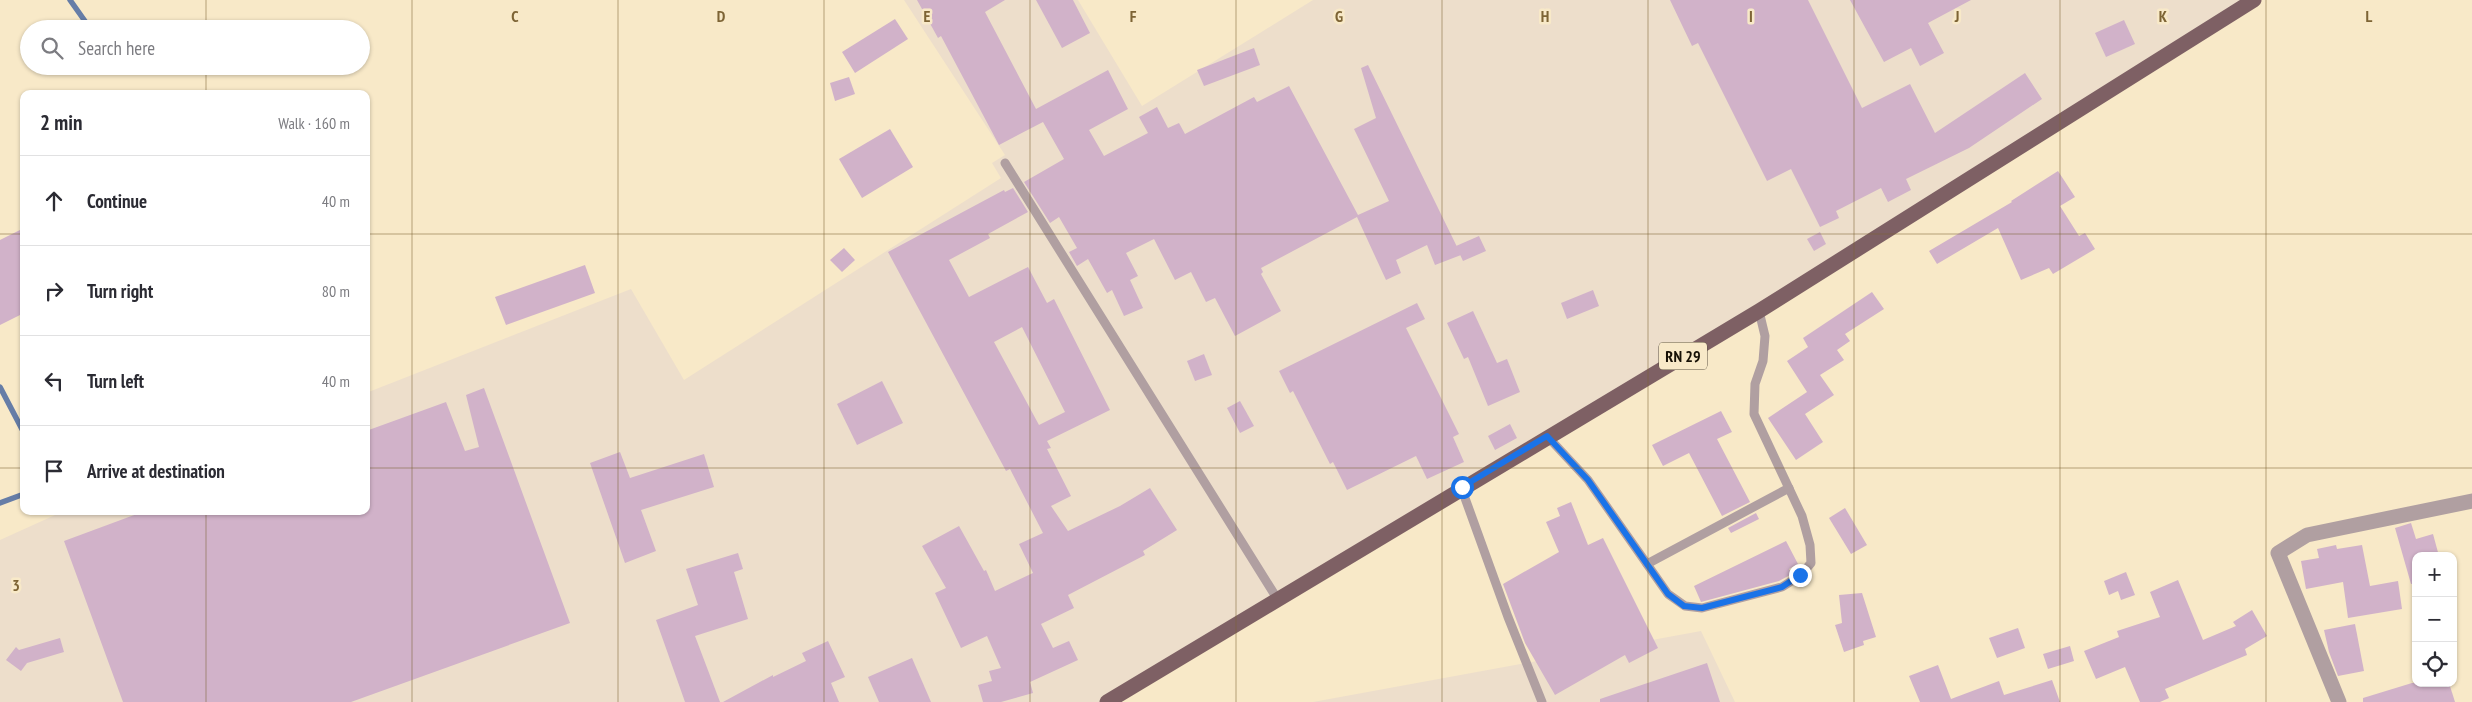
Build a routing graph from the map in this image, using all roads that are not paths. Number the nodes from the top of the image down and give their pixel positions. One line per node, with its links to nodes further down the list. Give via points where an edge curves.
1 (2254, 0): 3 (main road, RN 29)
2 (1005, 163): 9 (lane)
3 (1759, 311): 4 (main road, RN 29); 6 (lane, via 1765,336 1763,361 1755,384 1754,414)
4 (1547, 436): 5 (main road, RN 29); 8 (lane, via 1588,480)
5 (1462, 487): 9 (main road, RN 29); 11 (lane)
6 (1789, 488): 8 (lane); 8 (lane, via 1802,516 1811,563 1782,587 1702,608 1684,606 1668,594)
7 (2472, 501): 12 (street, via 2307,535 2278,553)
8 (1647, 564)
9 (1278, 600): 10 (main road, RN 29)
10 (1106, 702)
11 (1542, 702)
12 (2339, 702)

